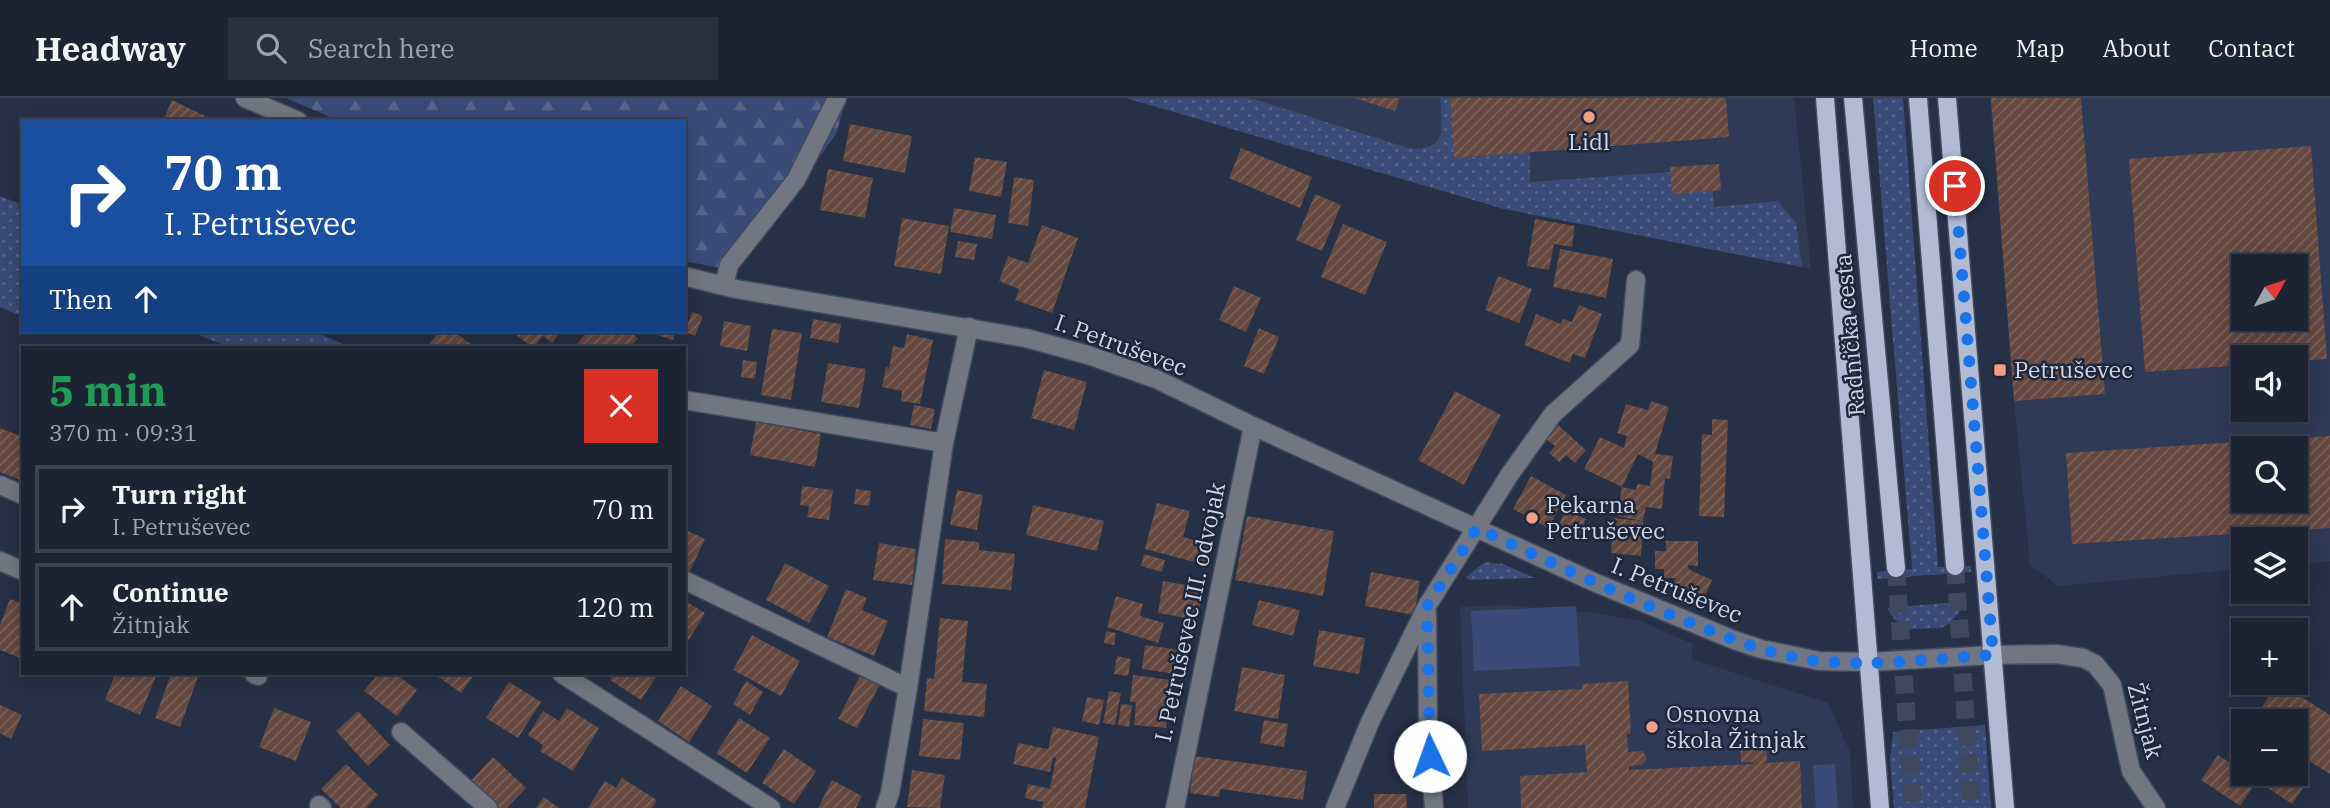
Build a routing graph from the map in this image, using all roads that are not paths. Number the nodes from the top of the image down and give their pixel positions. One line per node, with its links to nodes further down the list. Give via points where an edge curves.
1 (245, 98): 7 (street)
2 (837, 98): 10 (street, via 796,180 729,265)
3 (1825, 98): 25 (main road)
4 (1853, 98): 20 (main road, Radnička cesta)
5 (1918, 98): 19 (main road)
6 (1947, 98): 24 (main road)
7 (293, 119)
8 (686, 276): 10 (street, I. Petruševec)
9 (1636, 279): 17 (street, via 1630,345 1553,414)
10 (724, 286): 11 (street, I. Petruševec)
11 (969, 327): 13 (street, I. Petruševec, via 1026,338 1156,379); 14 (street)
12 (686, 400): 14 (street)
13 (1253, 426): 17 (street, I. Petruševec); 32 (street, I. Petruševec III. odvojak)
14 (944, 443): 27 (street)
15 (0, 485): 16 (street)
16 (21, 494)
17 (1477, 528): 23 (street); 25 (street, I. Petruševec, via 1734,640 1819,661)
18 (0, 561): 21 (street)
19 (1955, 566)
20 (1896, 568)
21 (21, 570)
22 (686, 581): 27 (street)
23 (1427, 606): 33 (street, via 1370,722); 34 (street)
24 (1993, 655): 25 (street, Žitnjak); 36 (main road); 37 (street, Žitnjak, via 2056,654 2083,657 2095,664 2112,685 2132,771)
25 (1868, 662): 35 (main road)
26 (564, 675): 30 (street)
27 (908, 688): 31 (street)
28 (401, 732): 29 (street)
29 (488, 808)
30 (771, 808)
31 (885, 808)
32 (1175, 808)
33 (1335, 808)
34 (1434, 808)
35 (1880, 808)
36 (2005, 808)
37 (2156, 808)

